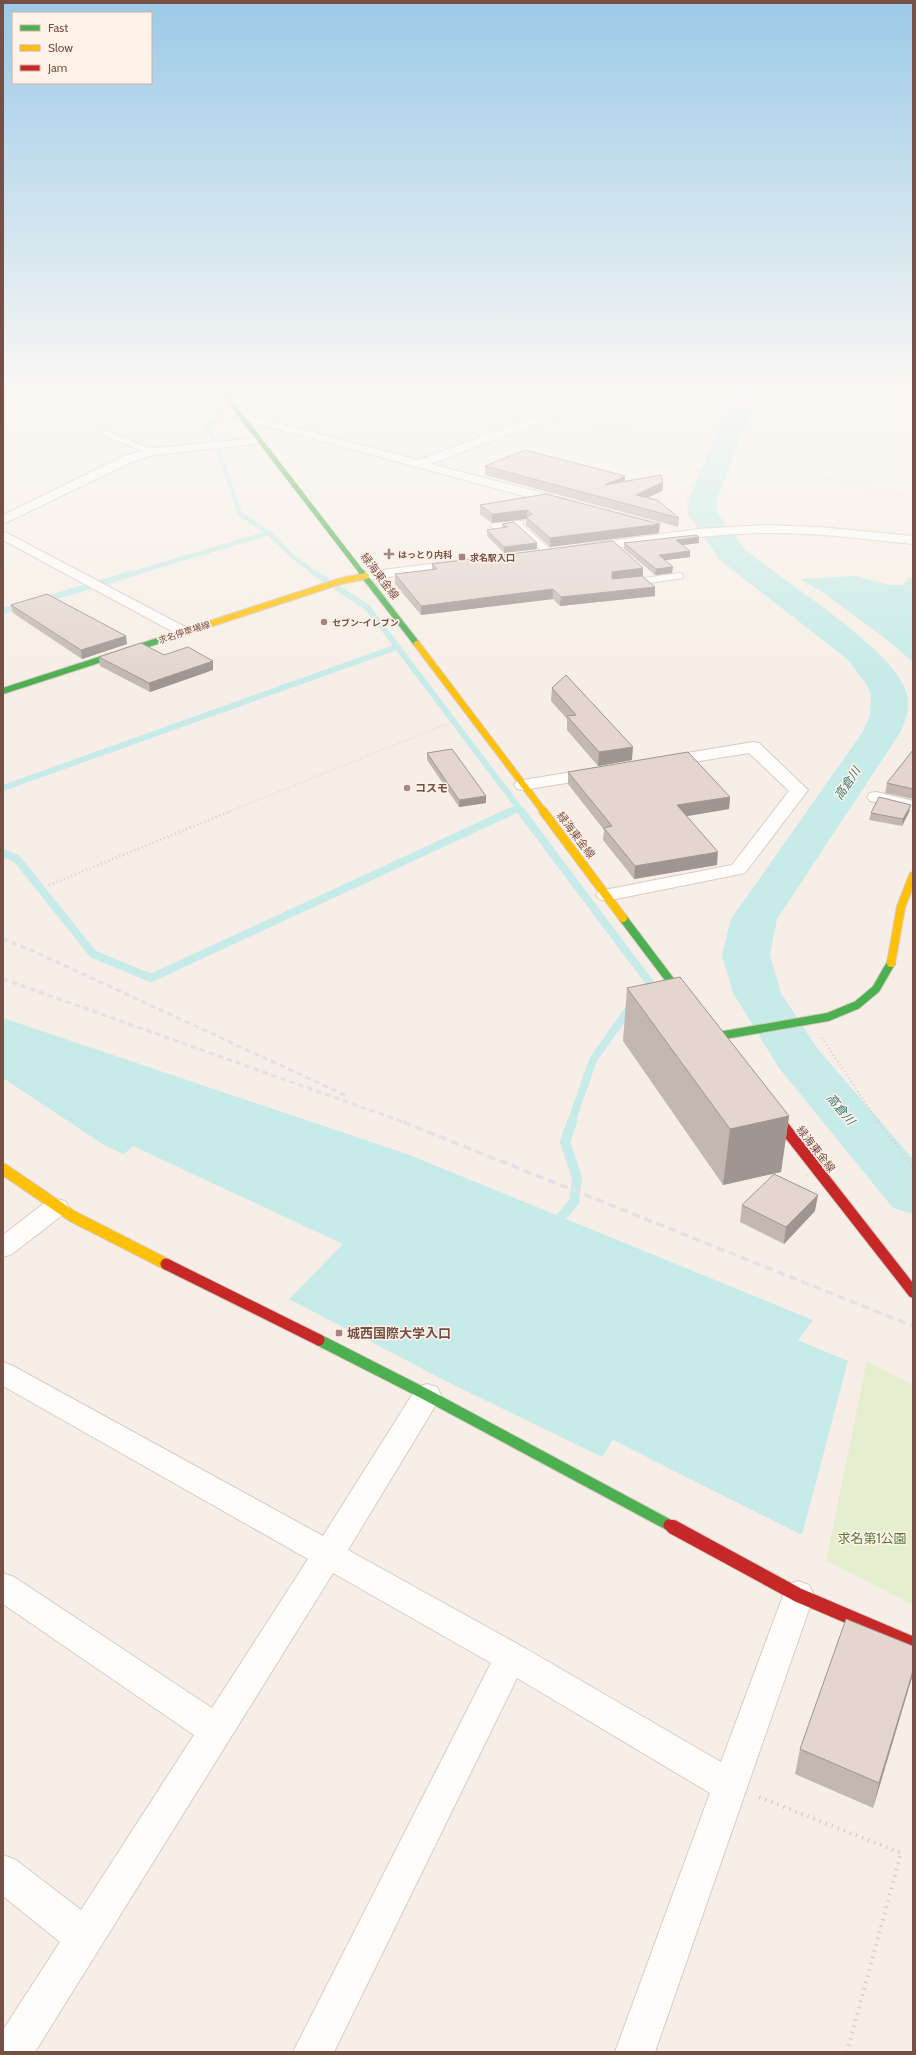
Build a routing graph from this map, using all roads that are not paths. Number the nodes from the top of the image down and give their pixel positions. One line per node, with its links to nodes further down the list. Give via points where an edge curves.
1 (72, 486): 5 (street)
2 (296, 486): 21 (main road, 緑海東金線)
3 (501, 486): 4 (street)
4 (580, 507)
5 (3, 520)
6 (526, 522): 7 (lane)
7 (516, 523): 8 (lane); 16 (lane)
8 (494, 526)
9 (656, 527): 10 (street)
10 (697, 534): 12 (street, via 790,529); 13 (street)
11 (5, 538): 25 (street)
12 (913, 540)
13 (613, 544): 14 (street); 18 (lane)
14 (577, 549)
15 (563, 551): 16 (street)
16 (549, 553): 17 (street)
17 (534, 554)
18 (624, 554)
19 (474, 562): 21 (street)
20 (642, 570): 23 (lane)
21 (366, 576): 25 (main road, 求名停車場線, via 341,581); 29 (main road, 緑海東金線)
22 (680, 576): 23 (lane)
23 (653, 580): 24 (lane)
24 (622, 584)
25 (184, 632): 26 (main road, 求名停車場線)
26 (3, 691)
27 (646, 764): 33 (street, via 753,747 799,790 738,869)
28 (615, 770): 29 (street)
29 (523, 785): 33 (main road, 緑海東金線)
30 (876, 797): 31 (street)
31 (913, 806)
32 (913, 876): 34 (main road, via 906,888)
33 (606, 895): 35 (main road, 緑海東金線)
34 (909, 895): 36 (main road, via 890,967 876,989 857,1005 828,1017)
35 (694, 1012)
36 (713, 1037)
37 (762, 1099): 41 (main road, 緑海東金線)
38 (3, 1169): 39 (main road)
39 (56, 1207): 40 (street); 43 (main road)
40 (3, 1248)
41 (913, 1292)
42 (3, 1373): 44 (street)
43 (427, 1395): 44 (street); 46 (main road)
44 (328, 1555): 48 (street); 49 (street)
45 (3, 1587): 49 (street)
46 (798, 1595): 47 (main road); 50 (street)
47 (913, 1644)
48 (510, 1657): 50 (street); 54 (street)
49 (216, 1730): 52 (street)
50 (730, 1786): 55 (street)
51 (3, 1873): 52 (street)
52 (85, 1938): 53 (street)
53 (12, 2052)
54 (313, 2052)
55 (635, 2052)

